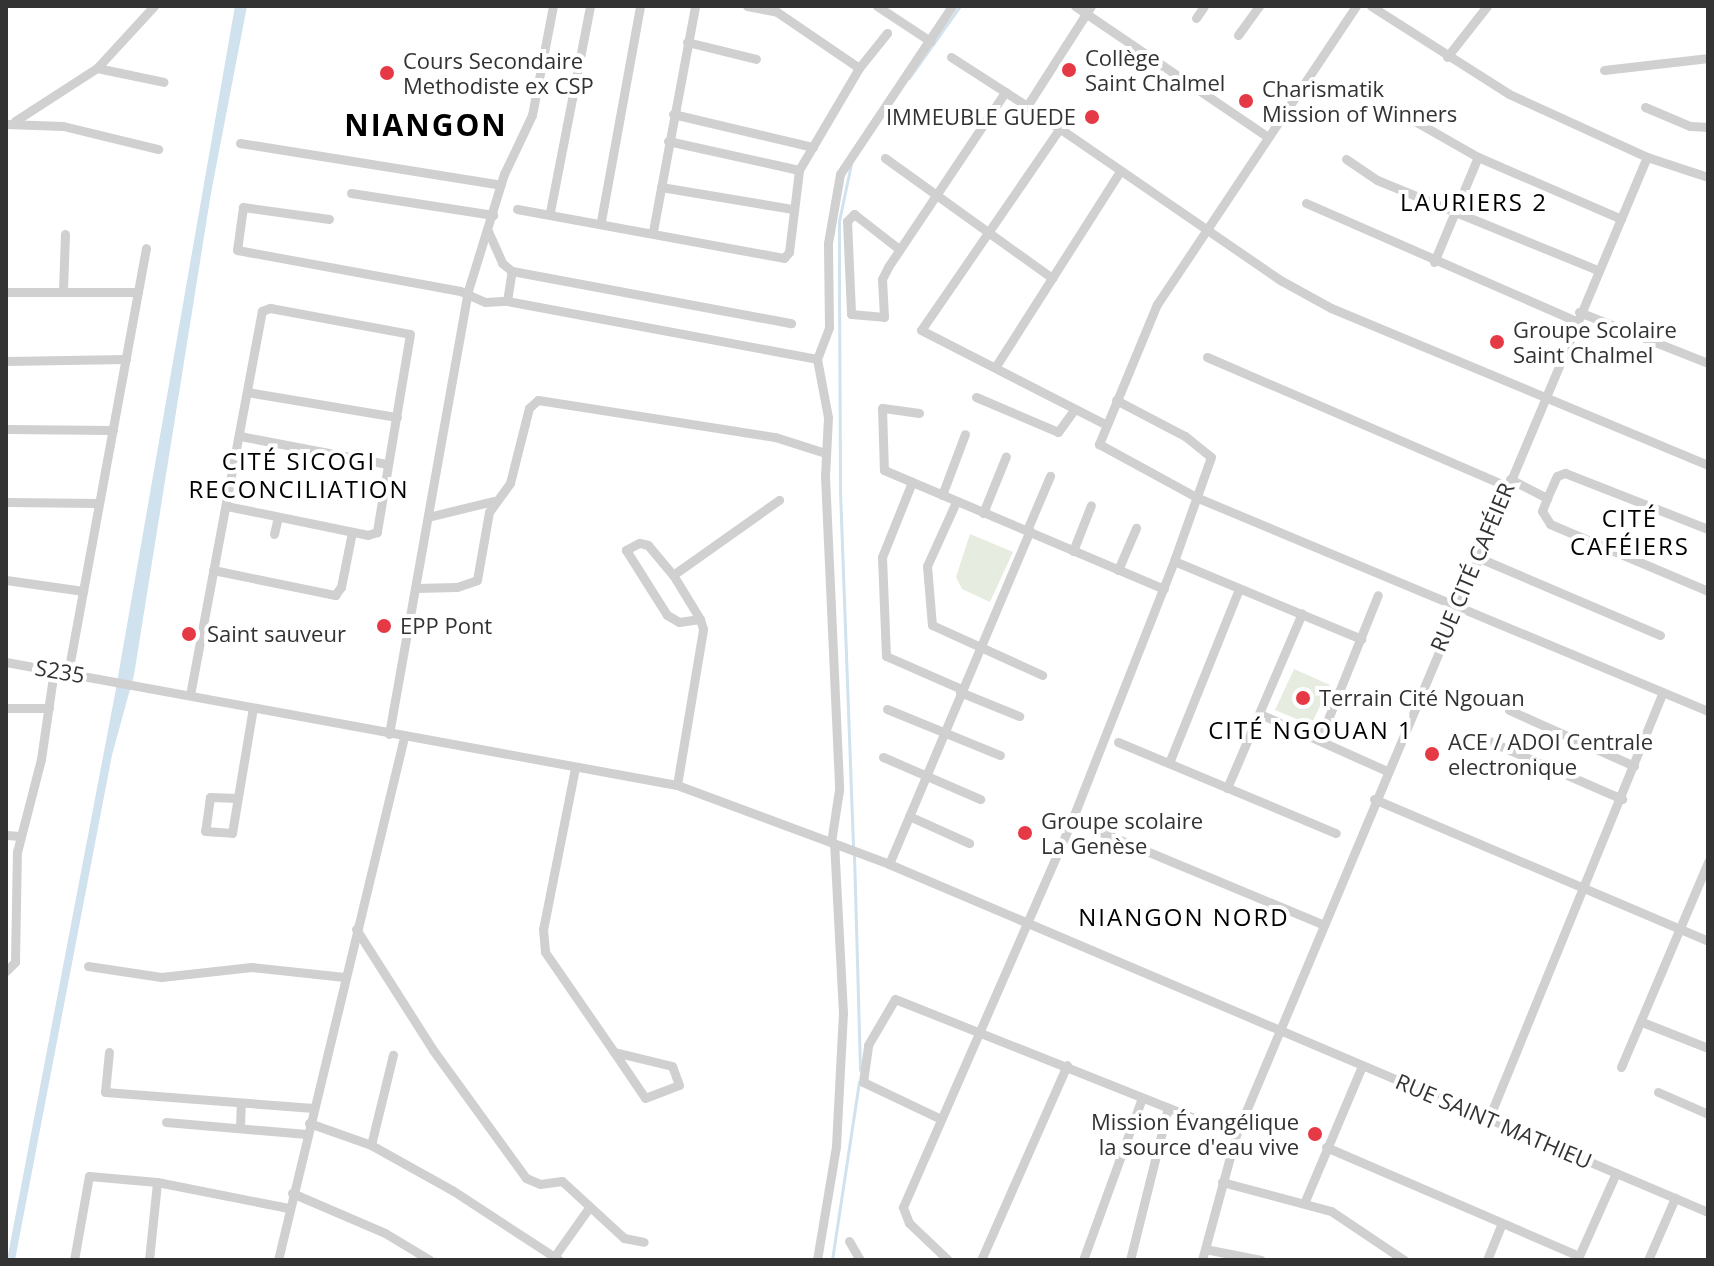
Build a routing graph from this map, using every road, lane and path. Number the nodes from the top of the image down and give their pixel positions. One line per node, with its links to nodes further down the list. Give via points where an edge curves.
1 (154, 6): 25 (street)
2 (553, 6): 49 (street, via 532,115)
3 (590, 6): 57 (street)
4 (640, 6): 61 (street)
5 (695, 6): 20 (street)
6 (747, 6): 26 (street, via 777,12)
7 (877, 6): 19 (street)
8 (952, 6): 19 (street)
9 (1075, 6): 15 (street)
10 (1204, 6): 16 (street)
11 (1259, 6): 18 (street)
12 (1356, 6): 37 (street)
13 (1371, 6): 22 (street)
14 (1487, 6): 22 (street)
15 (1089, 10): 30 (street); 37 (street)
16 (1196, 18)
17 (887, 33): 26 (street)
18 (1238, 35)
19 (930, 41): 82 (street, via 840,174 829,231 829,327)
20 (687, 42): 24 (street); 33 (street)
21 (951, 57): 29 (street)
22 (1447, 57): 43 (street, via 1509,94)
23 (1708, 58): 27 (street)
24 (756, 59)
25 (97, 68): 28 (street); 34 (street)
26 (859, 68): 40 (street)
27 (1604, 70)
28 (164, 82)
29 (1005, 92): 30 (street); 51 (street)
30 (1027, 106): 36 (street)
31 (1645, 107): 35 (street, via 1690,126)
32 (1392, 108): 42 (street)
33 (673, 114): 38 (street); 40 (street)
34 (10, 123): 41 (street, via 63,126)
35 (1708, 127)
36 (1060, 128): 47 (street); 65 (street)
37 (1266, 136): 62 (street)
38 (668, 141): 46 (street); 50 (street)
39 (240, 143): 49 (street)
40 (813, 147): 46 (street)
41 (158, 149)
42 (1478, 157): 56 (street); 60 (street)
43 (1647, 157): 48 (street); 60 (street, RUE CITÉ CAFÉIER)
44 (885, 158): 51 (street)
45 (1346, 159): 56 (street, via 1377,180)
46 (799, 170): 55 (street)
47 (1120, 171): 62 (street); 72 (street)
48 (1708, 177)
49 (501, 185): 58 (street)
50 (661, 187): 55 (street); 64 (street)
51 (936, 192): 65 (street); 68 (street)
52 (351, 193): 58 (street)
53 (1306, 203): 69 (street)
54 (517, 209): 57 (street)
55 (793, 209): 64 (street, via 784,258)
56 (1456, 210): 69 (street); 70 (street)
57 (550, 212): 61 (street)
58 (493, 215): 63 (street)
59 (329, 219): 76 (street, via 243,207 237,250)
60 (1621, 219): 70 (street, RUE CITÉ CAFÉIER)
61 (601, 221): 64 (street)
62 (1208, 229): 87 (street, via 1331,308); 89 (street, via 1157,304)
63 (488, 231): 71 (street, via 502,263); 76 (street)
64 (653, 231)
65 (988, 232): 72 (street); 85 (street, via 921,330)
66 (65, 234): 73 (street)
67 (146, 248): 75 (street)
68 (899, 249): 68 (street, via 882,279 884,317 851,314 847,221 854,214)
69 (1434, 262): 78 (street)
70 (1598, 270): 78 (street, RUE CITÉ CAFÉIER)
71 (512, 271): 77 (street); 79 (street)
72 (1052, 278): 85 (street)
73 (63, 291): 74 (street); 75 (street)
74 (6, 292)
75 (138, 292): 81 (street)
76 (467, 294): 77 (street, via 485,302); 117 (street)
77 (507, 301): 82 (street)
78 (1578, 316): 84 (street); 87 (street, RUE CITÉ CAFÉIER)
79 (791, 323)
80 (1207, 357): 104 (street)
81 (126, 359): 83 (street); 95 (street)
82 (817, 359): 98 (street, via 826,392)
83 (6, 361)
84 (1708, 363)
85 (996, 366): 90 (street)
86 (247, 392): 92 (street); 92 (street, via 263,309 373,325 410,334); 97 (street)
87 (1544, 396): 101 (street); 104 (street, RUE CITÉ CAFÉIER)
88 (976, 397): 90 (street, via 1058,432)
89 (1116, 400): 93 (street); 106 (street, via 1207,452 1212,463)
90 (1074, 410): 93 (street)
91 (919, 413): 103 (street, via 887,407 880,415 881,465)
92 (397, 417): 100 (street)
93 (1105, 424): 106 (street, via 1101,447)
94 (6, 429): 95 (street)
95 (113, 430): 112 (street)
96 (965, 434): 105 (street)
97 (240, 436): 100 (street); 114 (street)
98 (825, 453): 109 (street, via 775,437 538,400 529,408 510,483); 181 (street, via 839,790)
99 (1006, 456): 115 (street)
100 (387, 464): 121 (street, via 377,532)
101 (1708, 465)
102 (1050, 476): 120 (street)
103 (912, 482): 105 (street); 146 (street, via 882,557 886,656)
104 (1509, 482): 107 (street); 124 (street, RUE CITÉ CAFÉIER)
105 (942, 495): 111 (street)
106 (1198, 498): 125 (street); 136 (street)
107 (1547, 498): 119 (street, via 1557,476 1565,473); 134 (street, via 1542,511 1550,524)
108 (779, 500): 128 (street)
109 (493, 501): 117 (street); 130 (street, via 477,580 457,587)
110 (6, 502): 112 (street)
111 (956, 502): 115 (street); 141 (street, via 927,566 930,618 932,625)
112 (99, 503): 133 (street)
113 (1091, 505): 123 (street)
114 (227, 506): 116 (street); 126 (street)
115 (983, 513): 120 (street)
116 (278, 517): 121 (street); 122 (street)
117 (428, 517): 130 (street)
118 (1136, 528): 127 (street)
119 (1708, 529)
120 (1028, 530): 123 (street); 141 (street)
121 (352, 532): 126 (street, via 335,595)
122 (274, 534)
123 (1073, 551): 127 (street)
124 (1477, 557): 136 (street, RUE CITÉ CAFÉIER); 139 (street)
125 (1174, 561): 131 (street); 132 (street)
126 (213, 570): 148 (street)
127 (1118, 570): 131 (street)
128 (673, 575): 138 (street); 138 (street, via 648,545 626,550 667,615 687,623)
129 (6, 580): 133 (street)
130 (415, 588): 158 (street)
131 (1164, 589): 177 (street)
132 (1239, 589): 137 (street); 165 (street)
133 (83, 591): 144 (street)
134 (1708, 591)
135 (1378, 595): 140 (street)
136 (1456, 605): 147 (street); 168 (street, RUE CITÉ CAFÉIER)
137 (1302, 613): 140 (street); 155 (street)
138 (700, 619): 170 (street, via 703,642)
139 (1660, 635)
140 (1361, 639): 161 (street)
141 (979, 647): 145 (street); 146 (street)
142 (6, 662): 143 (street, S235)
143 (54, 670): 144 (street, S235); 150 (street)
144 (68, 673): 148 (street, S235)
145 (1042, 675)
146 (960, 690): 156 (street); 157 (street)
147 (1663, 692): 154 (street); 166 (street)
148 (190, 695): 151 (street, S235)
149 (6, 708): 150 (street)
150 (49, 708): 180 (street)
151 (253, 708): 158 (street, S235); 172 (street)
152 (887, 709): 157 (street)
153 (1509, 710): 166 (street)
154 (1708, 711)
155 (1260, 714): 161 (street); 171 (street)
156 (1019, 716)
157 (943, 733): 163 (street); 169 (street)
158 (389, 734): 159 (street, S235)
159 (404, 737): 167 (street, S235); 189 (street)
160 (1482, 738): 175 (street)
161 (1320, 739): 168 (street)
162 (1118, 742): 165 (street)
163 (1000, 755)
164 (883, 757): 169 (street)
165 (1169, 763): 171 (street)
166 (1634, 766): 175 (street)
167 (575, 768): 170 (street, S235); 200 (street, via 543,939 545,952)
168 (1387, 771): 174 (street, RUE CITÉ CAFÉIER)
169 (925, 776): 173 (street); 176 (street)
170 (677, 785): 181 (street, RUE SAINT MATHIEU)
171 (1227, 788): 178 (street)
172 (237, 798): 172 (street, via 232,833 205,831 210,797)
173 (980, 799)
174 (1374, 799): 186 (street); 188 (street, RUE CITÉ CAFÉIER)
175 (1622, 799): 186 (street)
176 (909, 816): 182 (street); 184 (street)
177 (1072, 820): 187 (street); 188 (street)
178 (1336, 833)
179 (6, 835): 180 (street)
180 (20, 836): 185 (street)
181 (833, 843): 184 (street, RUE SAINT MATHIEU); 240 (street, via 843,1013 836,1146)
182 (969, 843)
183 (1708, 862): 190 (street)
184 (889, 864): 187 (street, RUE SAINT MATHIEU)
185 (11, 888): 193 (street, via 15,962)
186 (1585, 888): 190 (street); 211 (street)
187 (1028, 925): 196 (street); 197 (street, RUE SAINT MATHIEU)
188 (1324, 925): 197 (street, RUE CITÉ CAFÉIER)
189 (356, 929): 194 (street); 226 (street, via 433,1050 526,1178 540,1184 562,1181 576,1190)
190 (1680, 930): 191 (street); 195 (street)
191 (1708, 941)
192 (88, 966): 194 (street, via 161,977 251,967)
193 (6, 971)
194 (344, 977): 208 (street)
195 (1642, 1022): 198 (street); 204 (street)
196 (978, 1030): 202 (street); 212 (street); 212 (street, via 895,999 887,1004 868,1045 864,1083)
197 (1280, 1031): 203 (street, RUE SAINT MATHIEU); 216 (street, RUE CITÉ CAFÉIER)
198 (1708, 1048)
199 (109, 1052): 207 (street, via 105,1092)
200 (614, 1052): 200 (street, via 649,1100 679,1085 672,1066)
201 (393, 1055): 217 (street)
202 (1067, 1065): 206 (street); 243 (street)
203 (1362, 1066): 211 (street, RUE SAINT MATHIEU); 218 (street)
204 (1621, 1067)
205 (1658, 1092): 210 (street)
206 (1142, 1098): 209 (street); 244 (street)
207 (241, 1104): 208 (street); 214 (street)
208 (313, 1108): 215 (street)
209 (1168, 1108): 216 (street); 245 (street)
210 (1708, 1114)
211 (1489, 1118): 219 (street, RUE SAINT MATHIEU)
212 (941, 1119): 242 (street, via 903,1212)
213 (166, 1122): 214 (street)
214 (240, 1127): 215 (street)
215 (307, 1128): 217 (street); 222 (street)
216 (1236, 1135): 221 (street, RUE CITÉ CAFÉIER)
217 (371, 1145): 231 (street)
218 (1326, 1147): 224 (street); 228 (street)
219 (1616, 1173): 223 (street, RUE SAINT MATHIEU); 234 (street)
220 (157, 1182): 225 (street); 235 (street, via 89,1176); 236 (street)
221 (1222, 1182): 224 (street); 232 (street, RUE CITÉ CAFÉIER)
222 (292, 1193): 225 (street); 238 (street, via 385,1233)
223 (1675, 1198): 227 (street, RUE SAINT MATHIEU); 250 (street)
224 (1305, 1201): 248 (street, via 1364,1229)
225 (288, 1208): 237 (street)
226 (588, 1209): 230 (street, via 624,1238); 233 (street)
227 (1708, 1212)
228 (1501, 1225): 234 (street); 249 (street)
229 (849, 1241): 241 (street)
230 (644, 1242)
231 (541, 1247): 233 (street); 239 (street)
232 (1205, 1249): 246 (street, RUE CITÉ CAFÉIER); 247 (street)
233 (557, 1258)
234 (1578, 1258)
235 (74, 1260)
236 (149, 1260)
237 (278, 1260)
238 (430, 1260)
239 (542, 1260)
240 (817, 1260)
241 (860, 1260)
242 (948, 1260)
243 (981, 1260)
244 (1083, 1260)
245 (1130, 1260)
246 (1202, 1260)
247 (1261, 1260)
248 (1404, 1260)
249 (1487, 1260)
250 (1648, 1260)

